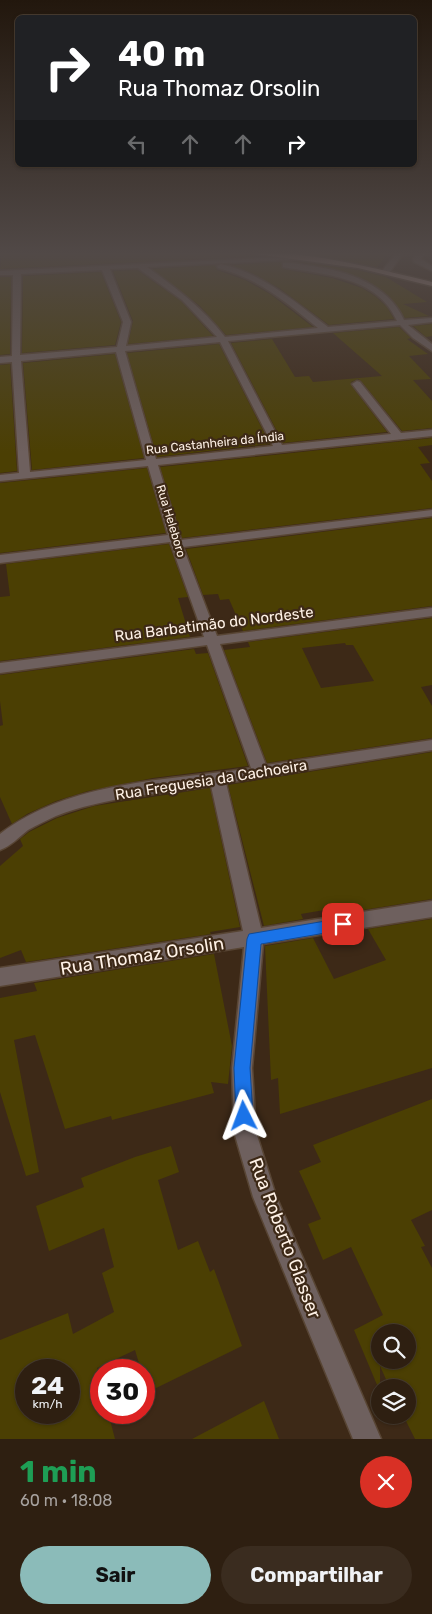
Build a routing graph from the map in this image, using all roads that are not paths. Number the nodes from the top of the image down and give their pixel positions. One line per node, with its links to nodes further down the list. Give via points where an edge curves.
1 (16, 319): 12 (street)
2 (126, 319): 11 (street, Rua Heleboro)
3 (206, 319): 9 (street)
4 (312, 319): 8 (street)
5 (401, 319): 7 (street)
6 (432, 320): 7 (street)
7 (402, 323): 8 (street); 10 (street)
8 (326, 330): 9 (street)
9 (223, 340): 11 (street); 17 (street)
10 (432, 348)
11 (121, 349): 12 (street); 18 (street, Rua Heleboro)
12 (16, 358): 13 (street); 19 (street)
13 (0, 360)
14 (357, 384): 16 (street)
15 (432, 433): 16 (street, Rua Castanheira da Índia)
16 (398, 436): 17 (street, Rua Castanheira da Índia)
17 (279, 449): 18 (street, Rua Castanheira da Índia)
18 (154, 462): 19 (street, Rua Castanheira da Índia); 22 (street, Rua Heleboro)
19 (25, 475): 20 (street, Rua Castanheira da Índia)
20 (0, 478)
21 (432, 513): 22 (street)
22 (176, 541): 23 (street); 25 (street, Rua Heleboro)
23 (0, 559)
24 (432, 612): 25 (street, Rua Barbatimão do Nordeste)
25 (213, 641): 26 (street, Rua Barbatimão do Nordeste); 28 (street, Rua Heleboro)
26 (0, 668)
27 (432, 745): 28 (street, Rua Freguesia da Cachoeira)
28 (261, 772): 29 (street, Rua Freguesia da Cachoeira)
29 (217, 779): 30 (street, Rua Freguesia da Cachoeira, via 95,798 39,815); 32 (street, Rua Roberto Glasser)
30 (0, 843)
31 (432, 910): 32 (street, Rua Thomaz Orsolin)
32 (254, 939): 33 (street, Rua Thomaz Orsolin); 34 (street, Rua Roberto Glasser, via 242,1068 245,1132 265,1197)
33 (0, 977)
34 (367, 1439)

